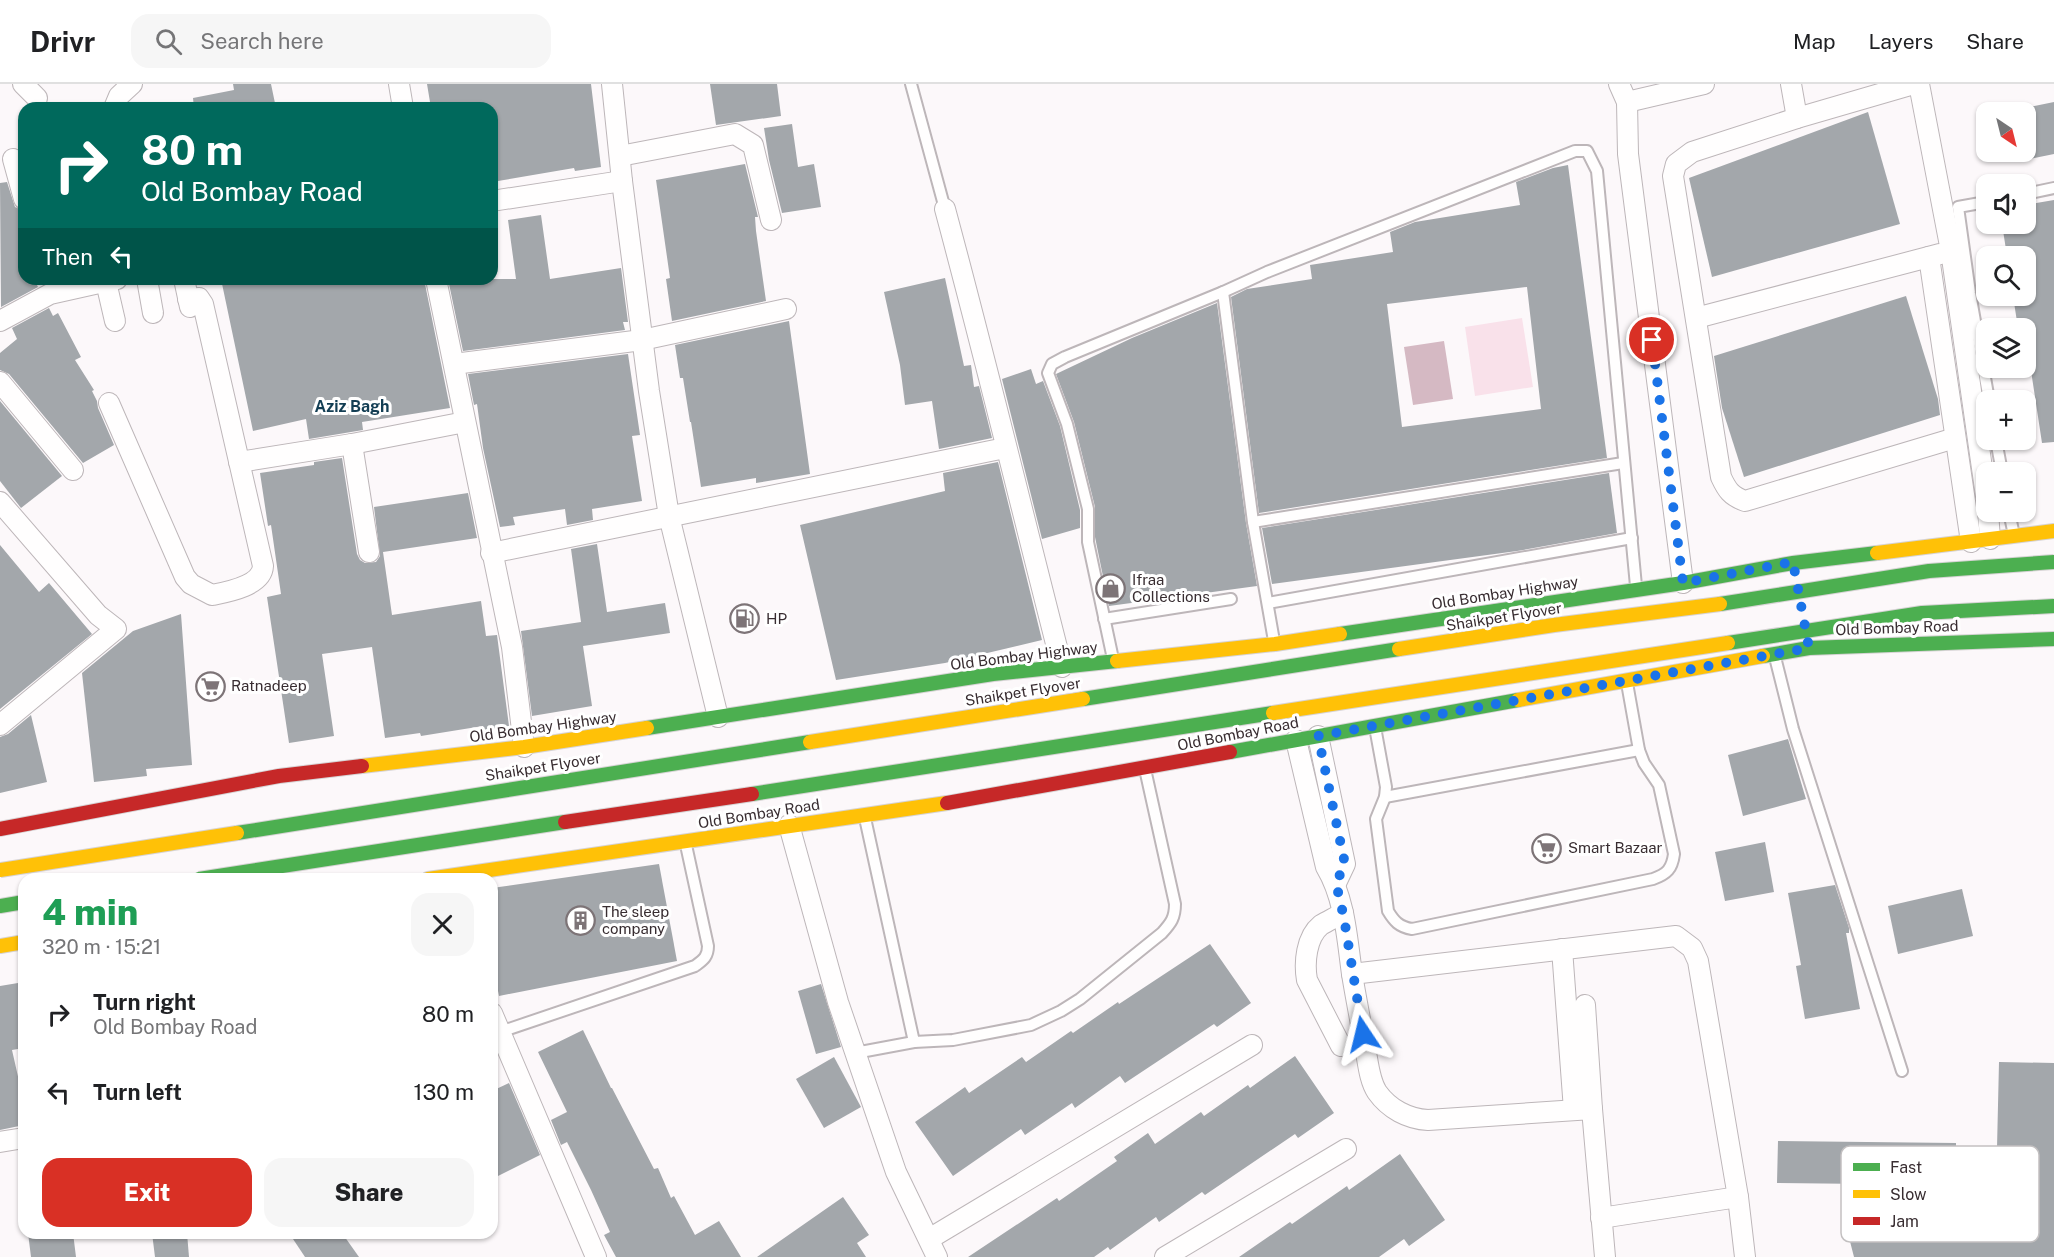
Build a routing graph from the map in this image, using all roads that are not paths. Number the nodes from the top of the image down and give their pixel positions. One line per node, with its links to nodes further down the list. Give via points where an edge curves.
1 (132, 84): 10 (street)
2 (399, 84): 11 (street)
3 (612, 84): 13 (street)
4 (911, 84): 21 (lane)
5 (1704, 84): 9 (street)
6 (1791, 84): 12 (street)
7 (1914, 84): 12 (street)
8 (1919, 84): 23 (street)
9 (1623, 93): 64 (street)
10 (116, 102)
11 (402, 102)
12 (1797, 118): 34 (street, via 1692,152 1676,164 1673,176)
13 (620, 156): 16 (street); 22 (street, via 735,134 753,145)
14 (13, 159): 15 (street)
15 (18, 177)
16 (622, 181): 19 (street); 37 (street)
17 (2054, 188): 18 (lane)
18 (2036, 192)
19 (498, 200)
20 (1976, 204): 40 (lane, via 1958,207)
21 (945, 209): 45 (street)
22 (771, 220)
23 (1951, 251): 24 (street); 47 (street)
24 (1929, 257): 34 (street); 43 (street)
25 (66, 285): 30 (street)
26 (112, 285): 36 (street)
27 (148, 285): 33 (street)
28 (185, 285): 46 (street, via 189,303 199,298 203,304)
29 (437, 285): 38 (street)
30 (48, 287): 35 (street)
31 (1223, 292): 48 (lane, via 1575,151 1587,151 1597,171); 52 (lane); 69 (lane, via 1065,357 1052,364 1048,373 1067,424 1088,509 1088,542)
32 (786, 309): 37 (street)
33 (153, 313)
34 (1696, 318): 43 (street, via 1721,477 1734,497 1745,501)
35 (0, 321)
36 (115, 321)
37 (642, 340): 38 (street); 51 (street)
38 (454, 364): 42 (street)
39 (0, 382): 49 (street)
40 (1987, 390)
41 (109, 403): 46 (street, via 185,577 212,595 236,590 263,572)
42 (465, 422): 44 (street); 61 (street)
43 (1955, 438): 59 (street)
44 (352, 444): 46 (street); 60 (street)
45 (1005, 448): 51 (street); 75 (street)
46 (239, 462)
47 (1981, 462)
48 (1623, 463): 52 (lane); 57 (lane)
49 (73, 470)
50 (1, 505): 78 (street, via 98,615 116,629)
51 (669, 516): 61 (street); 77 (street)
52 (1253, 522): 67 (lane)
53 (1989, 522): 58 (street)
54 (2011, 522): 56 (lane)
55 (2054, 531): 56 (main road, Old Bombay Highway)
56 (2014, 535): 58 (main road, Old Bombay Highway)
57 (1632, 538): 65 (lane); 67 (lane)
58 (1990, 539): 59 (main road, Old Bombay Highway)
59 (1971, 542): 62 (main road, Old Bombay Highway)
60 (369, 552)
61 (491, 553): 82 (street, via 512,647)
62 (1793, 562): 64 (main road, Old Bombay Highway); 72 (main road)
63 (2054, 562): 90 (main road, Shaikpet Flyover, bridge, via 1929,571 1742,601 1554,625)
64 (1683, 583): 65 (main road, Old Bombay Highway)
65 (1636, 590): 71 (main road, Old Bombay Highway)
66 (1231, 599): 69 (lane)
67 (1268, 603): 71 (lane)
68 (2054, 606): 91 (main road, bridge, via 1922,613)
69 (1104, 619): 74 (lane)
70 (2054, 639): 72 (main road, Old Bombay Road)
71 (1275, 644): 74 (main road, Old Bombay Highway)
72 (1809, 648): 73 (main road, Old Bombay Road)
73 (1774, 653): 76 (main road, Old Bombay Road); 108 (lane, via 1794,729)
74 (1114, 662): 75 (main road, Old Bombay Highway)
75 (1062, 667): 77 (main road, Old Bombay Highway)
76 (1627, 680): 79 (main road, Old Bombay Road); 83 (lane)
77 (718, 717): 82 (main road, Old Bombay Highway)
78 (0, 725)
79 (1374, 725): 80 (main road, Old Bombay Road); 85 (lane)
80 (1318, 736): 81 (main road, Old Bombay Road); 93 (street, via 1345,864)
81 (1296, 740): 84 (main road, Old Bombay Road); 93 (street, via 1326,867)
82 (524, 747): 88 (main road, Old Bombay Highway, via 279,776)
83 (1640, 750): 85 (lane); 85 (lane, via 1659,785 1674,854 1666,874 1412,929 1394,921 1388,910 1376,819)
84 (1144, 768): 86 (main road, Old Bombay Road); 104 (lane, via 1175,904 1171,922 1153,941 1061,1011 1031,1025 953,1040)
85 (1385, 797)
86 (864, 815): 87 (main road, Old Bombay Road); 104 (lane)
87 (789, 825): 89 (main road, Old Bombay Road); 107 (street, via 837,1002)
88 (0, 829)
89 (685, 842): 92 (main road, Old Bombay Road); 103 (lane, via 708,946 704,959 695,966)
90 (0, 870)
91 (238, 873)
92 (474, 873)
93 (1336, 883): 96 (street)
94 (18, 903): 95 (main road)
95 (0, 906)
96 (1343, 913): 100 (street); 106 (street, via 1319,927 1308,947 1305,969)
97 (18, 943): 98 (main road)
98 (0, 946)
99 (1562, 950): 100 (street); 109 (street); 113 (street, via 1676,936 1692,948 1698,961)
100 (1352, 974): 109 (street, via 1370,1074 1376,1091 1401,1114 1428,1120)
101 (1585, 1005): 109 (street)
102 (498, 1027): 103 (street)
103 (500, 1032): 116 (street)
104 (914, 1042): 107 (lane)
105 (1252, 1045): 115 (street)
106 (1341, 1047)
107 (855, 1053): 115 (street, via 896,1172)
108 (1902, 1071)
109 (1583, 1109): 114 (street)
110 (18, 1139): 111 (street)
111 (0, 1142)
112 (1346, 1149): 117 (street)
113 (1738, 1197): 114 (street); 119 (street)
114 (1601, 1218): 118 (street)
115 (933, 1248)
116 (596, 1257)
117 (1165, 1257)
118 (1605, 1257)
119 (1744, 1257)

